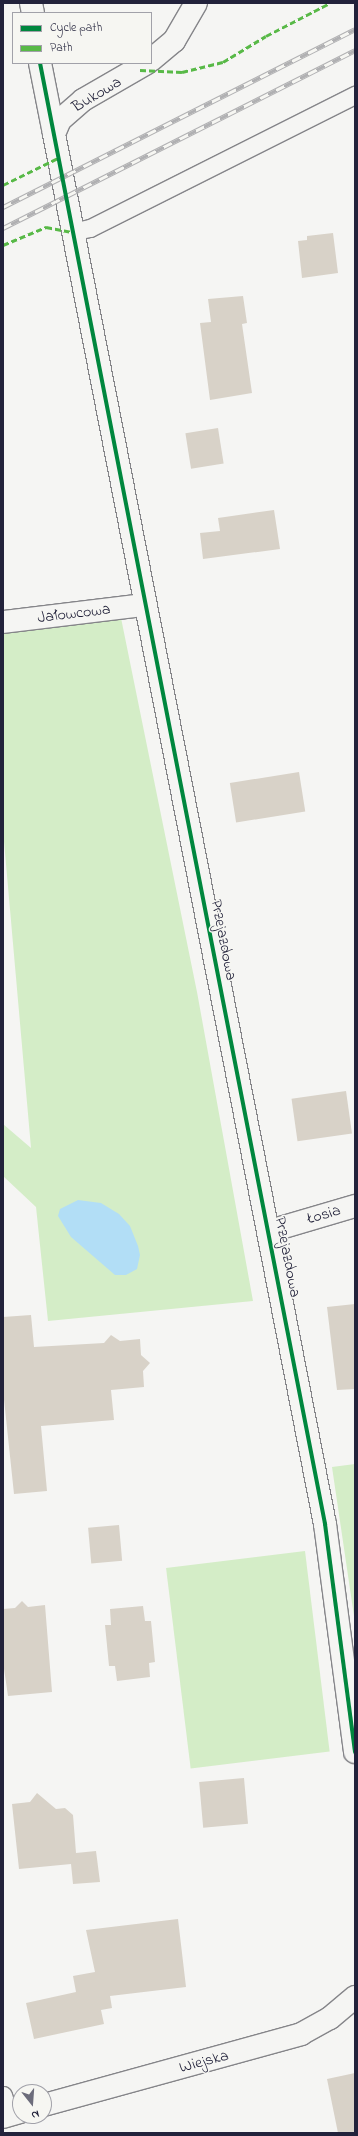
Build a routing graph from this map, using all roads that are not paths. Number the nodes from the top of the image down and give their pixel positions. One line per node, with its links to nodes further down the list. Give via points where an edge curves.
1 (196, 3): 2 (street, via 174,41)
2 (152, 59)
3 (40, 64): 6 (street, Przejazdowa)
4 (146, 64): 6 (street, Bukowa, via 83,100 60,120)
5 (355, 95): 7 (lane, via 90,228)
6 (54, 134): 7 (street, Przejazdowa)
7 (71, 232): 8 (street, Przejazdowa)
8 (144, 605): 9 (street, Jałowcowa); 11 (street, Przejazdowa)
9 (3, 622)
10 (355, 1206): 11 (street, Łosia)
11 (270, 1231): 12 (street, Przejazdowa, via 325,1524)
12 (355, 1752)
13 (355, 1997): 14 (street, Wiejska, via 330,2018 301,2034)
14 (52, 2103)

